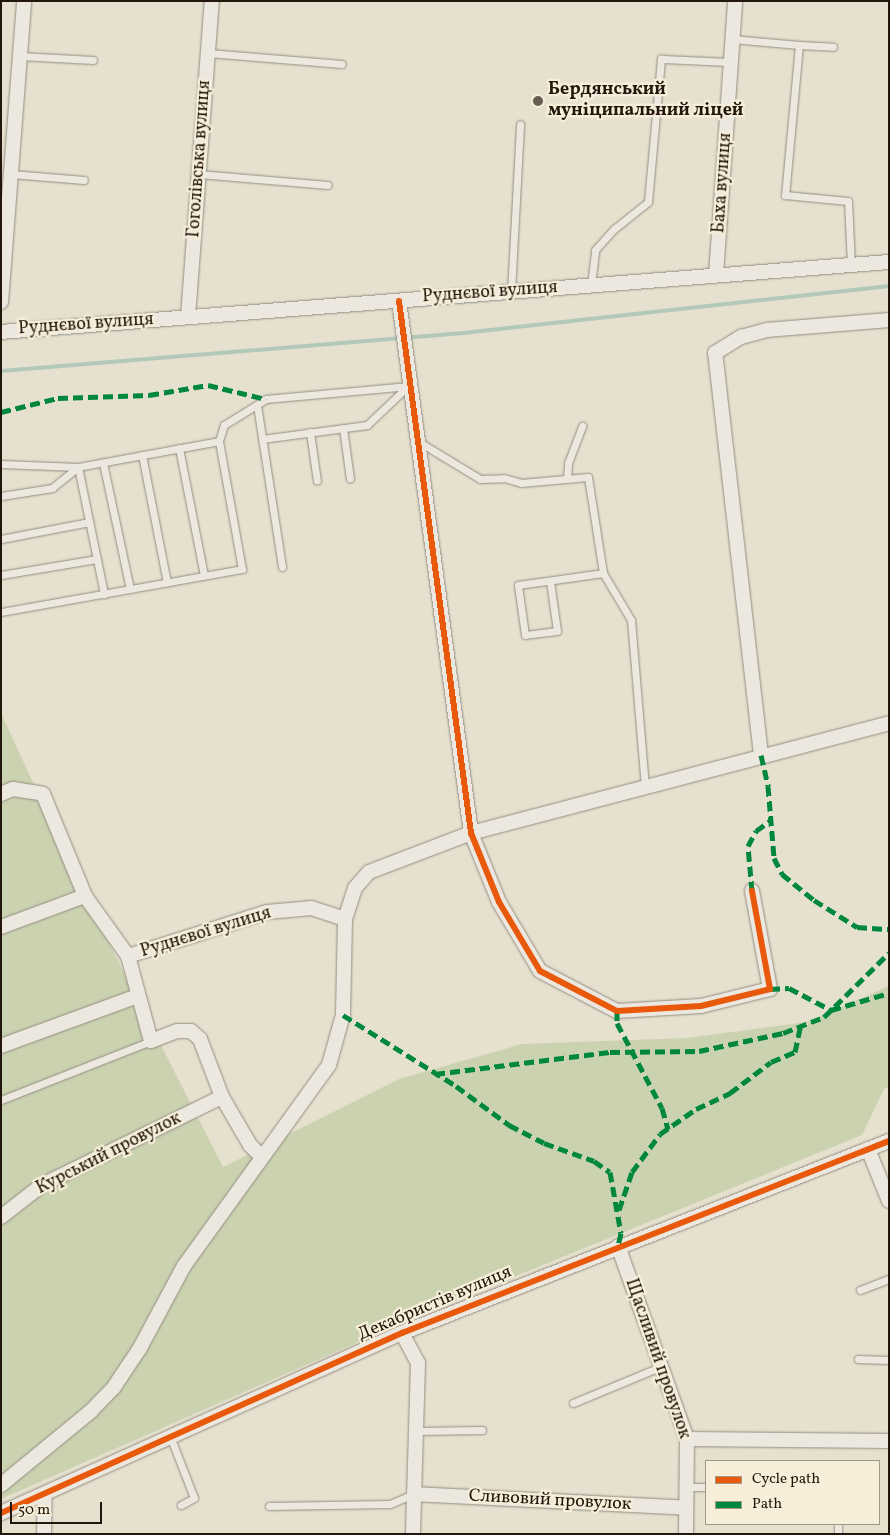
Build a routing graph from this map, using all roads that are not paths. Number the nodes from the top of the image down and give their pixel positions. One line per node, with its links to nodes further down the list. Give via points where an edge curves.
1 (24, 1): 8 (street)
2 (212, 1): 7 (street, Гоголівська вулиця)
3 (735, 1): 4 (street, Баха вулиця)
4 (732, 39): 5 (lane); 10 (street, Баха вулиця)
5 (799, 45): 6 (lane); 18 (lane, via 785,195 848,201)
6 (833, 47)
7 (208, 53): 11 (lane); 14 (street, Гоголівська вулиця)
8 (20, 56): 9 (lane); 13 (street)
9 (93, 60)
10 (731, 62): 19 (street, Баха вулиця); 20 (lane, via 661,59 648,202 595,250)
11 (342, 64)
12 (520, 124): 21 (lane)
13 (11, 174): 15 (lane); 23 (street)
14 (199, 174): 16 (lane); 24 (street, Гоголівська вулиця)
15 (84, 180)
16 (328, 185)
17 (889, 262): 18 (street, Руднєвої вулиця)
18 (851, 265): 19 (street, Руднєвої вулиця)
19 (716, 275): 20 (street, Руднєвої вулиця)
20 (591, 285): 21 (street, Руднєвої вулиця)
21 (511, 292): 22 (street, Руднєвої вулиця)
22 (398, 300): 24 (street, Руднєвої вулиця); 27 (street)
23 (1, 302)
24 (188, 317): 26 (street, Руднєвої вулиця)
25 (889, 320): 57 (street, via 768,330 742,336 715,354)
26 (1, 332)
27 (408, 386): 28 (lane, via 266,399); 30 (lane, via 367,425); 33 (street)
28 (257, 405): 32 (lane); 34 (lane, via 224,425)
29 (582, 426): 41 (lane, via 568,463)
30 (343, 428): 31 (lane); 40 (lane)
31 (310, 432): 32 (lane); 42 (lane)
32 (262, 438): 47 (lane)
33 (416, 440): 41 (lane, via 480,479 504,478 521,483); 60 (street)
34 (219, 441): 35 (lane); 50 (lane, via 242,569)
35 (179, 448): 36 (lane); 50 (lane)
36 (142, 455): 37 (lane); 52 (lane)
37 (102, 462): 39 (lane); 53 (lane)
38 (1, 464): 39 (lane)
39 (78, 467): 43 (lane, via 52,488); 44 (lane)
40 (350, 479)
41 (567, 479): 48 (lane, via 588,477)
42 (317, 481)
43 (1, 496)
44 (89, 522): 45 (lane); 46 (lane)
45 (1, 539)
46 (97, 559): 49 (lane); 54 (lane)
47 (282, 567)
48 (603, 573): 51 (lane); 58 (lane, via 630,620)
49 (1, 575)
50 (204, 576): 52 (lane)
51 (550, 581): 51 (lane, via 518,585 525,635 557,630)
52 (167, 583): 53 (lane)
53 (130, 589): 54 (lane)
54 (104, 594): 55 (lane)
55 (1, 612)
56 (889, 723): 57 (street)
57 (761, 755): 58 (street)
58 (645, 787): 60 (street)
59 (1, 794): 62 (street, Руднєвої вулиця, via 13,789 42,794)
60 (471, 832): 61 (street, via 499,902 540,971 618,1012 701,1006 770,989); 63 (street, via 369,872 356,888)
61 (752, 891)
62 (86, 896): 64 (street); 65 (street, Руднєвої вулиця)
63 (345, 920): 65 (street, Руднєвої вулиця, via 312,908 267,912); 73 (street, via 343,1015 329,1065)
64 (2, 924)
65 (128, 956): 66 (street, Руднєвої вулиця)
66 (138, 996): 67 (street, Руднєвої вулиця); 68 (street)
67 (151, 1041): 69 (street, via 177,1031 191,1031 200,1039); 70 (lane)
68 (1, 1046)
69 (222, 1097): 73 (street, via 250,1145); 75 (street, Курський провулок, via 42,1184)
70 (1, 1100)
71 (889, 1141): 72 (street, Декабристів вулиця)
72 (868, 1149): 74 (street); 76 (street, Декабристів вулиця)
73 (262, 1157): 89 (street, via 184,1266 140,1348 114,1387 91,1412)
74 (889, 1201)
75 (1, 1218)
76 (618, 1246): 79 (street, Декабристів вулиця); 82 (street, Щасливий провулок)
77 (889, 1279): 78 (lane)
78 (860, 1290)
79 (402, 1333): 85 (street, via 418,1363); 86 (street, Декабристів вулиця)
80 (858, 1359): 81 (lane)
81 (889, 1360)
82 (660, 1367): 83 (lane); 87 (street, Щасливий провулок)
83 (573, 1403)
84 (482, 1430): 85 (lane)
85 (416, 1431): 92 (street)
86 (170, 1436): 93 (street, Декабристів вулиця); 94 (lane, via 194,1498)
87 (687, 1439): 88 (street); 90 (street, Щасливий провулок)
88 (889, 1441)
89 (1, 1484)
90 (686, 1487): 91 (lane); 96 (street, Щасливий провулок)
91 (705, 1487)
92 (414, 1494): 95 (lane, via 390,1504); 96 (street, Сливовий провулок); 99 (street)
93 (45, 1495): 97 (street, Декабристів вулиця); 98 (street)
94 (181, 1505)
95 (269, 1506)
96 (686, 1508): 100 (street, Щасливий провулок)
97 (1, 1513)
98 (44, 1534)
99 (413, 1534)
100 (686, 1534)

